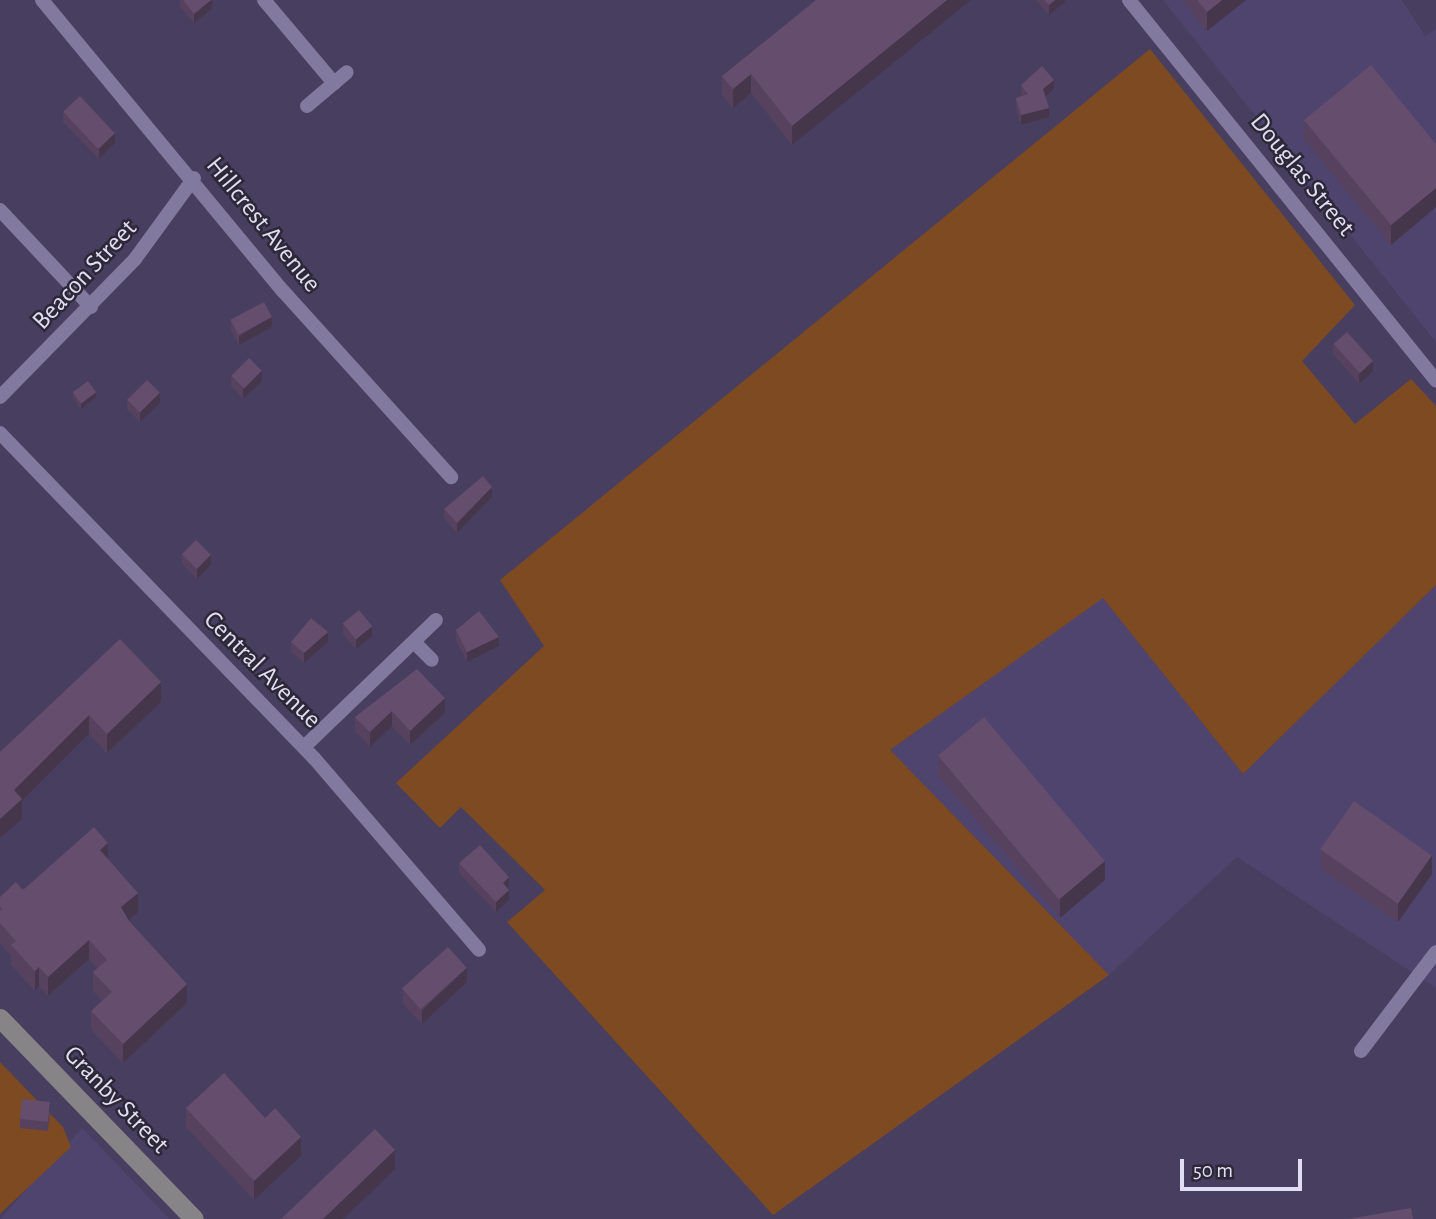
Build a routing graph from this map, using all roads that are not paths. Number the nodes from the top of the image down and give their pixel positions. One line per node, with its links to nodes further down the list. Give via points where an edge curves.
1 (41, 0): 7 (street, Hillcrest Avenue)
2 (264, 0): 5 (street)
3 (1129, 0): 10 (street, Douglas Street)
4 (347, 72): 5 (street)
5 (334, 83): 6 (street)
6 (307, 106)
7 (194, 178): 9 (street, Beacon Street, via 161,228); 13 (street, Hillcrest Avenue, via 283,291)
8 (0, 210): 9 (street)
9 (91, 307): 11 (street, Beacon Street)
10 (1436, 381)
11 (0, 397)
12 (0, 433): 17 (street, Central Avenue)
13 (451, 477)
14 (436, 621): 15 (street)
15 (414, 642): 16 (street); 17 (street)
16 (432, 660)
17 (304, 747): 18 (street, Central Avenue)
18 (479, 950)
19 (1436, 952): 21 (street)
20 (0, 1017): 22 (main road, Granby Street)
21 (1361, 1051)
22 (194, 1219)

